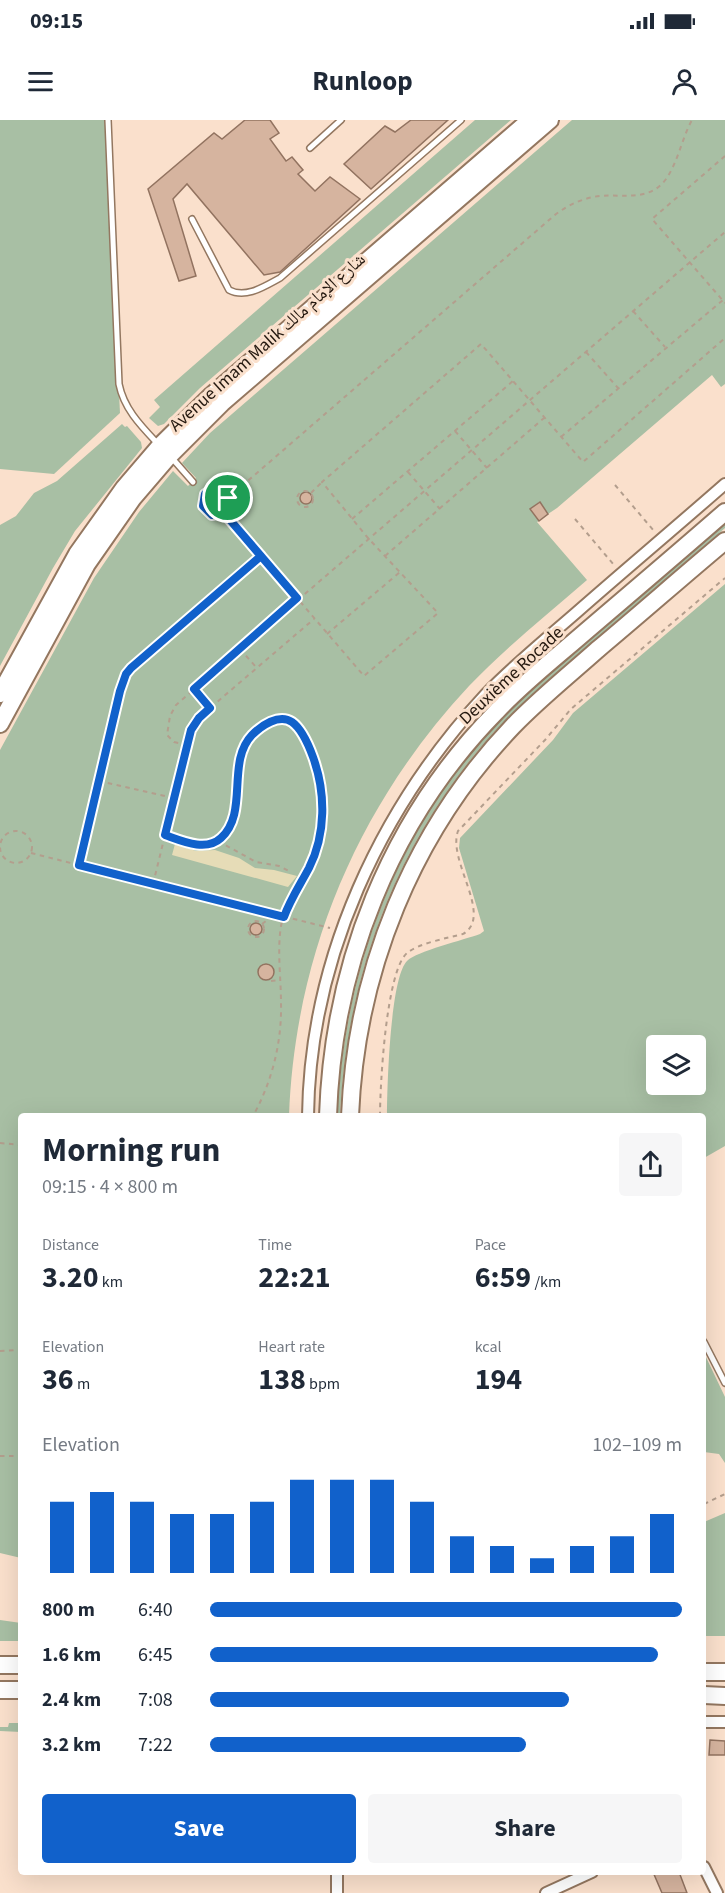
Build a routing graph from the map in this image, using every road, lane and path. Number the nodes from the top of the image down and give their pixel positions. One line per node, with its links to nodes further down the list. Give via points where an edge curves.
1 (108, 120): 24 (lane, via 119,384 135,419)
2 (341, 120): 7 (lane)
3 (461, 120): 9 (lane, via 280,278 261,288 246,293 230,290)
4 (530, 120): 24 (main road, Avenue Imam Malik شارع الإمام مالك, via 212,395)
5 (549, 120): 24 (main road, Avenue Imam Malik شارع الإمام مالك)
6 (692, 120): 33 (path, via 670,174 657,188 636,196 594,197 556,214)
7 (310, 148)
8 (725, 156): 11 (path, via 652,219)
9 (192, 219)
10 (725, 232): 11 (path)
11 (690, 262): 12 (path); 13 (path)
12 (724, 301): 15 (path)
13 (633, 312): 15 (path); 16 (path)
14 (725, 338): 22 (path, via 583,462)
15 (666, 348): 18 (path)
16 (586, 352): 18 (path); 19 (path)
17 (513, 381): 19 (path); 21 (path); 28 (path, via 481,344)
18 (618, 388): 22 (path)
19 (530, 400): 20 (path); 23 (path)
20 (545, 418): 22 (path); 25 (path)
21 (454, 430): 23 (path); 26 (path)
22 (561, 437)
23 (471, 450): 25 (path); 31 (path)
24 (165, 451): 27 (lane); 53 (main road, Avenue Imam Malik شارع الإمام مالك, via 124,488 82,546); 55 (main road, Avenue Imam Malik شارع الإمام مالك, via 87,564)
25 (487, 468): 34 (path)
26 (407, 471): 31 (path); 37 (path)
27 (193, 482)
28 (322, 482): 32 (path); 37 (path)
29 (725, 484): 40 (street)
30 (615, 485): 40 (path)
31 (424, 490): 34 (path); 39 (path)
32 (311, 493): 32 (path, via 301,491 298,503 310,505 314,499)
33 (228, 498): 36 (path); 36 (path, via 218,489 203,498 208,513)
34 (440, 509): 43 (path)
35 (725, 512): 75 (main road, Deuxième Rocade, via 519,689 474,736 434,787 400,843 364,922 334,1037)
36 (224, 513): 42 (path)
37 (352, 519): 39 (path)
38 (575, 519): 45 (path)
39 (368, 538): 43 (path); 47 (path)
40 (661, 539): 45 (street)
41 (725, 541): 76 (main road, Deuxième Rocade, via 534,704 491,750 447,808 406,881 373,969 354,1060)
42 (261, 556): 47 (path); 57 (path, via 126,674)
43 (385, 556): 44 (path)
44 (400, 571): 49 (path); 49 (path, via 438,614 364,676)
45 (622, 573): 70 (street, via 487,693 450,735 387,828)
46 (725, 578): 77 (path, via 566,714 458,831 456,849 475,922 463,934 411,950 398,964 384,1045)
47 (297, 598): 48 (path); 50 (path)
48 (314, 618): 49 (path); 51 (path)
49 (327, 634)
50 (240, 649): 51 (path); 52 (path)
51 (257, 668): 54 (path)
52 (194, 689): 54 (path); 56 (path, via 173,710 166,731 171,740)
53 (0, 694)
54 (210, 708): 56 (path, via 195,723)
55 (0, 724)
56 (187, 745): 58 (path)
57 (99, 781): 58 (path); 64 (path)
58 (174, 798): 59 (path)
59 (165, 835): 60 (path, via 198,845); 66 (path)
60 (218, 841): 65 (path, via 256,862); 68 (path, via 229,828 237,800 240,760 249,738 275,720 293,722 315,762 323,811 315,852)
61 (32, 853): 62 (path, via 18,863); 62 (path, via 29,837 15,831 2,840); 64 (path)
62 (2, 855): 63 (path)
63 (0, 859)
64 (79, 865): 66 (path)
65 (289, 870)
66 (153, 884): 67 (path)
67 (274, 915): 68 (path); 69 (path)
68 (284, 917): 70 (path); 71 (path)
69 (262, 924): 69 (path, via 251,923 248,931 253,937 261,936)
70 (341, 930): 74 (street, via 314,1042)
71 (280, 980): 72 (path); 73 (path, via 278,1044 265,1092)
72 (271, 981)
73 (254, 1113)
74 (308, 1113)
75 (328, 1113)
76 (350, 1113)
77 (380, 1113)
78 (0, 1143): 79 (path)
79 (18, 1145)
80 (706, 1346): 83 (lane)
81 (18, 1350): 82 (path)
82 (0, 1351)
83 (725, 1383)
84 (0, 1455): 85 (path)
85 (18, 1456)
86 (725, 1494): 87 (path)
87 (706, 1503)
88 (0, 1665): 89 (main road)
89 (18, 1665)
90 (706, 1672): 91 (main road)
91 (725, 1672)
92 (0, 1690): 93 (main road)
93 (18, 1690)
94 (706, 1695): 95 (main road)
95 (725, 1696)
96 (706, 1722): 97 (street)
97 (725, 1722)
98 (706, 1871): 103 (street)
99 (337, 1875): 101 (street)
100 (585, 1875): 102 (street)
101 (337, 1893)
102 (546, 1893)
103 (717, 1893)

